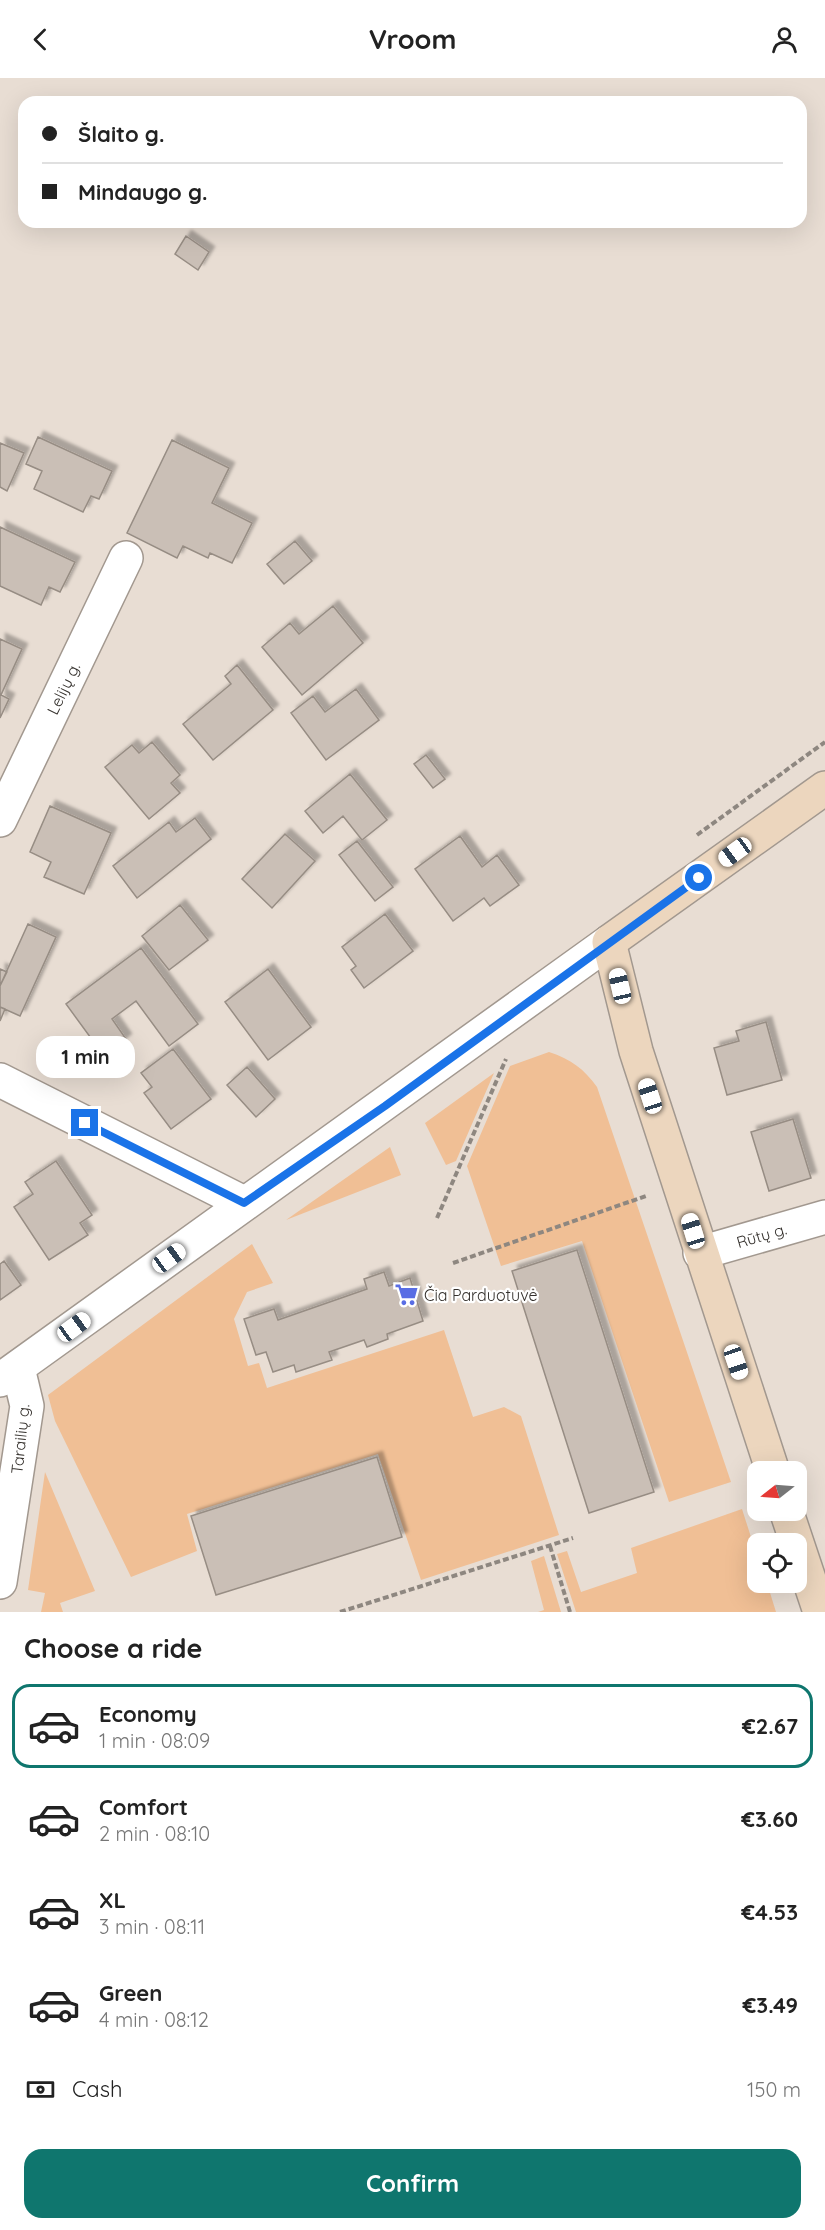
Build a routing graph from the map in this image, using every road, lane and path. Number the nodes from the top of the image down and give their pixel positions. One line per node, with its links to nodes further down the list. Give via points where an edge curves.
1 (126, 558): 3 (street, Lelijų g.)
2 (825, 788): 4 (main road)
3 (0, 820)
4 (609, 942): 8 (street, via 385,1106); 11 (main road, via 636,1051)
5 (507, 1058): 10 (path)
6 (0, 1080): 8 (street)
7 (646, 1196): 12 (path)
8 (244, 1203): 13 (street)
9 (825, 1217): 11 (street, Rūtų g.)
10 (437, 1218)
11 (700, 1253): 14 (main road)
12 (453, 1263)
13 (9, 1374): 18 (street, Tarailių g., via 27,1406)
14 (769, 1461)
15 (790, 1521): 19 (main road)
16 (573, 1538): 17 (path)
17 (550, 1546): 20 (path); 21 (path)
18 (0, 1582)
19 (820, 1602)
20 (340, 1612)
21 (570, 1612)

